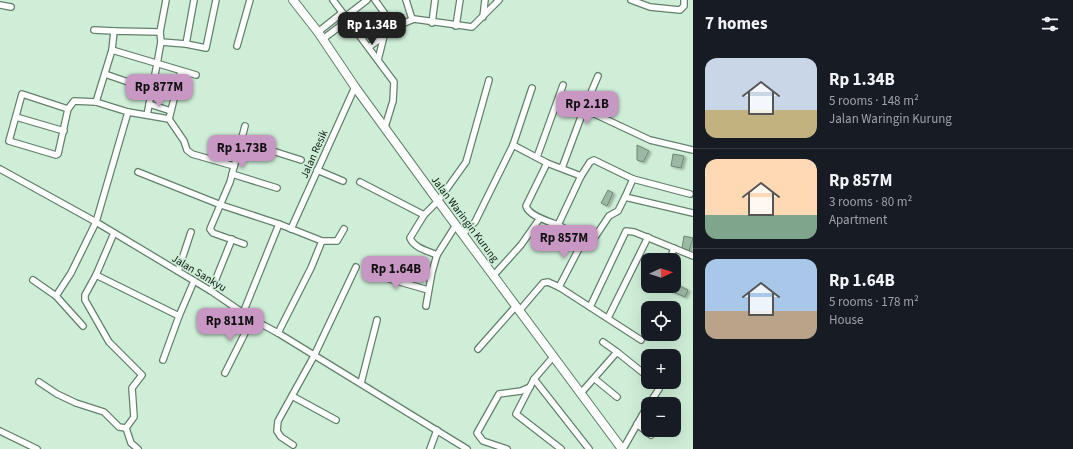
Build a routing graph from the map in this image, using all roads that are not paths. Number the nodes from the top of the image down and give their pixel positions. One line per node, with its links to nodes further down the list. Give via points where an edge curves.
1 (166, 0): 26 (street)
2 (194, 0): 31 (street)
3 (216, 0): 31 (street, via 206,48)
4 (250, 0): 32 (street)
5 (292, 0): 27 (street, Jalan Waringin Kurung)
6 (333, 0): 18 (street)
7 (367, 0): 18 (street)
8 (375, 0): 23 (street)
9 (435, 0): 21 (street)
10 (460, 0): 22 (street)
11 (485, 0): 19 (street)
12 (499, 0): 19 (street)
13 (631, 0): 14 (street, via 650,7 680,10 684,6)
14 (684, 0)
15 (408, 1): 20 (street)
16 (0, 5): 17 (street)
17 (11, 7)
18 (345, 17): 27 (street); 29 (street); 33 (street)
19 (483, 17): 22 (street, via 472,27)
20 (412, 19): 21 (street); 23 (street)
21 (432, 23): 22 (street)
22 (456, 26)
23 (395, 28): 28 (street)
24 (94, 30): 25 (street)
25 (114, 31): 26 (street); 34 (street)
26 (160, 32): 30 (street)
27 (318, 32): 29 (street, Jalan Waringin Kurung)
28 (384, 36): 33 (street); 35 (street)
29 (323, 39): 43 (street, Jalan Waringin Kurung)
30 (161, 42): 31 (street); 36 (street)
31 (186, 44)
32 (237, 46)
33 (369, 47): 35 (street)
34 (112, 50): 36 (street); 38 (street)
35 (378, 60): 56 (street, via 395,87 392,108)
36 (157, 64): 37 (street); 45 (street)
37 (181, 71): 39 (street); 50 (street)
38 (105, 74): 45 (street); 46 (street)
39 (196, 75)
40 (598, 76): 49 (street)
41 (489, 80): 77 (street, via 466,162)
42 (563, 85): 61 (street)
43 (355, 87): 56 (street, Jalan Waringin Kurung); 67 (street, Jalan Resik)
44 (532, 88): 59 (street)
45 (151, 90): 47 (street)
46 (96, 102): 48 (street, via 74,101); 51 (street)
47 (149, 104): 50 (street); 52 (street)
48 (68, 109): 53 (street, via 24,94 21,96); 57 (street)
49 (584, 109): 60 (street, via 650,140); 65 (street)
50 (171, 111): 54 (street)
51 (128, 112): 52 (street); 82 (street)
52 (147, 115): 54 (street)
53 (16, 117): 57 (street); 57 (street, via 9,138 11,142 56,155 60,152)
54 (169, 119): 64 (street, via 192,154)
55 (245, 126): 58 (street)
56 (385, 127): 77 (street, Jalan Waringin Kurung)
57 (64, 131)
58 (241, 141): 62 (street); 64 (street)
59 (513, 145): 61 (street); 90 (street, via 475,222)
60 (693, 150)
61 (537, 157): 63 (street)
62 (301, 160)
63 (547, 163): 65 (street); 81 (street, via 526,206)
64 (234, 166): 69 (street)
65 (562, 168): 70 (street)
66 (0, 169): 82 (street, Jalan Sankyu)
67 (318, 170): 72 (street); 86 (street, Jalan Resik)
68 (138, 172): 78 (street)
69 (232, 174): 74 (street); 78 (street)
70 (581, 176): 71 (street, via 594,160); 85 (street)
71 (633, 180): 75 (street); 76 (street)
72 (344, 181)
73 (360, 182): 80 (street)
74 (277, 188)
75 (690, 194)
76 (625, 197): 79 (street); 93 (street, via 618,211 609,216 593,240 588,242)
77 (438, 201): 80 (street); 84 (street, Jalan Waringin Kurung)
78 (221, 205): 83 (street); 92 (street, via 210,230)
79 (693, 214)
80 (424, 215): 98 (street, via 410,238 422,249)
81 (540, 218): 85 (street); 104 (street, via 521,245)
82 (96, 222): 89 (street, Jalan Sankyu); 110 (street, via 71,273)
83 (279, 224): 86 (street); 114 (street)
84 (456, 225): 90 (street, Jalan Waringin Kurung); 98 (street)
85 (558, 225): 93 (street)
86 (290, 229): 94 (street)
87 (344, 229): 94 (street, via 337,241)
88 (191, 232): 101 (street)
89 (114, 233): 101 (street, Jalan Sankyu); 103 (street)
90 (463, 234): 104 (street, Jalan Waringin Kurung)
91 (648, 237): 96 (street); 112 (street, via 625,232); 116 (street)
92 (232, 239): 95 (street); 109 (street)
93 (584, 239): 107 (street)
94 (322, 241): 120 (street)
95 (244, 244)
96 (674, 248): 97 (street); 99 (street)
97 (672, 253)
98 (437, 255): 108 (street)
99 (693, 256)
100 (356, 267): 125 (street)
101 (178, 271): 106 (street, Jalan Sankyu)
102 (369, 273): 108 (street)
103 (96, 275): 115 (street); 144 (street, via 85,295 85,300 109,342 142,375 132,388 134,418)
104 (494, 275): 113 (street, Jalan Waringin Kurung)
105 (33, 280): 110 (street)
106 (194, 281): 109 (street, Jalan Sankyu); 115 (street)
107 (559, 287): 112 (street); 113 (street, via 545,282)
108 (428, 290): 111 (street)
109 (211, 291): 114 (street, Jalan Sankyu)
110 (56, 296): 119 (street)
111 (426, 306)
112 (590, 307): 116 (street)
113 (518, 308): 123 (street); 126 (street, Jalan Waringin Kurung)
114 (243, 313): 117 (street, Jalan Sankyu)
115 (179, 316): 127 (street)
116 (608, 318): 121 (street)
117 (252, 319): 120 (street, Jalan Sankyu); 129 (street)
118 (377, 320): 133 (street)
119 (83, 326)
120 (278, 333): 125 (street, Jalan Sankyu)
121 (641, 340)
122 (603, 342): 124 (street)
123 (478, 349)
124 (617, 352): 128 (street); 131 (street)
125 (314, 356): 133 (street, Jalan Sankyu); 137 (street)
126 (553, 357): 130 (street); 136 (street, Jalan Waringin Kurung)
127 (163, 360)
128 (641, 371)
129 (225, 373)
130 (534, 379): 134 (street); 154 (street)
131 (595, 379): 136 (street); 138 (street)
132 (39, 382): 144 (street, via 68,400 104,412 118,427)
133 (361, 383): 145 (street, Jalan Sankyu)
134 (530, 387): 152 (street, via 499,394 477,433 483,441); 153 (street, via 516,410 516,416)
135 (659, 389): 139 (street)
136 (581, 393): 155 (street, Jalan Waringin Kurung)
137 (292, 396): 141 (street); 147 (street, via 277,427 281,436)
138 (617, 397)
139 (653, 397)
140 (641, 417): 142 (street)
141 (336, 420)
142 (637, 424): 143 (street); 155 (street)
143 (641, 427)
144 (126, 428): 149 (street, via 131,443)
145 (437, 430): 150 (street); 151 (street, Jalan Sankyu)
146 (0, 431): 148 (street)
147 (293, 445)
148 (37, 449)
149 (138, 449)
150 (430, 449)
151 (466, 449)
152 (507, 449)
153 (561, 449)
154 (589, 449)
155 (622, 449)

